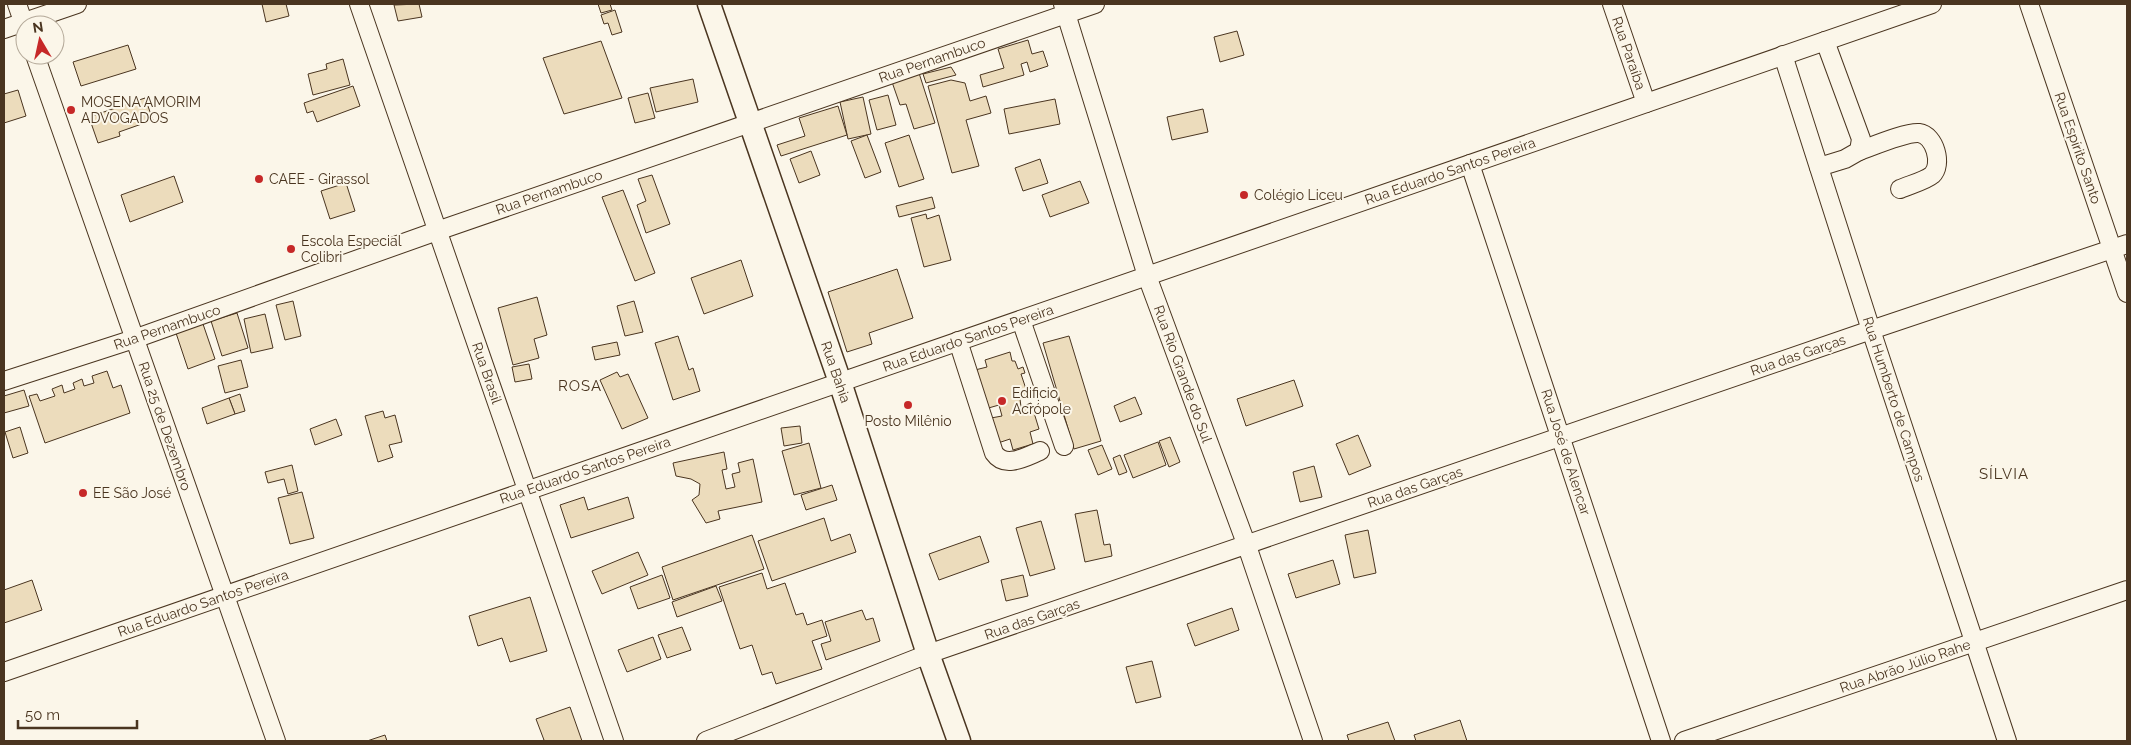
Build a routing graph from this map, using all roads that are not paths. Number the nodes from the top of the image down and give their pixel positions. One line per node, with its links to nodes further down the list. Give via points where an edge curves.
1 (77, 4): 9 (street)
2 (359, 4): 19 (street, Rua Brasil)
3 (709, 4): 14 (main road, Rua Bahia)
4 (1095, 4): 8 (street, Rua Pernambuco)
5 (1612, 4): 13 (street, Rua Paraíba)
6 (1932, 4): 10 (street, Rua Eduardo Santos Pereira)
7 (2029, 4): 20 (street, Rua Espírito Santo)
8 (1064, 9): 14 (street, Rua Pernambuco); 21 (street, Rua Rio Grande do Sul)
9 (49, 15)
10 (1825, 41): 11 (street, Rua Eduardo Santos Pereira); 15 (street, via 1861,139)
11 (1783, 56): 13 (street, Rua Eduardo Santos Pereira); 17 (street, Rua Humberto de Campos)
12 (38, 65): 25 (street, Rua 25 de Dezembro)
13 (1646, 103): 16 (street, Rua Eduardo Santos Pereira)
14 (750, 123): 19 (street, Rua Pernambuco); 28 (main road, Rua Bahia)
15 (1859, 151): 17 (street); 18 (street, via 1908,135 1926,135 1931,140 1938,163 1936,170 1931,176)
16 (1470, 164): 21 (street, Rua Eduardo Santos Pereira); 29 (street, Rua José de Alencar)
17 (1819, 167): 24 (street, Rua Humberto de Campos)
18 (1900, 188)
19 (437, 231): 25 (street, Rua Pernambuco); 32 (street, Rua Brasil)
20 (2120, 246): 22 (street, Rua Espírito Santo); 24 (street, Rua das Garças)
21 (1147, 276): 23 (street, Rua Eduardo Santos Pereira); 33 (street, Rua Rio Grande do Sul)
22 (2127, 293)
23 (1021, 320): 26 (street, Rua Eduardo Santos Pereira); 30 (street)
24 (1871, 330): 29 (street, Rua das Garças); 36 (street, Rua Humberto de Campos)
25 (134, 339): 27 (street, Rua Pernambuco); 35 (street, Rua 25 de Dezembro)
26 (958, 341): 28 (street, Rua Eduardo Santos Pereira); 31 (street, via 998,459 1005,462 1016,460)
27 (4, 381)
28 (840, 382): 32 (street, Rua Eduardo Santos Pereira); 37 (main road, Rua Bahia)
29 (1561, 437): 33 (street, Rua das Garças); 44 (street, Rua José de Alencar)
30 (1064, 446)
31 (1040, 451)
32 (527, 490): 35 (street, Rua Eduardo Santos Pereira); 40 (street, Rua Brasil)
33 (1247, 546): 37 (street, Rua das Garças); 43 (street, Rua Rio Grande do Sul)
34 (2127, 590): 36 (street, Rua Abrão Júlio Rahe)
35 (224, 595): 38 (street, Rua Eduardo Santos Pereira); 39 (street, Rua 25 de Dezembro)
36 (1974, 642): 45 (street, Rua Abrão Júlio Rahe); 46 (street, Rua Humberto de Campos)
37 (928, 654): 41 (street, Rua das Garças); 42 (main road, Rua Bahia)
38 (4, 672)
39 (276, 741)
40 (614, 741)
41 (706, 741)
42 (959, 741)
43 (1313, 741)
44 (1661, 741)
45 (1684, 741)
46 (2007, 741)

